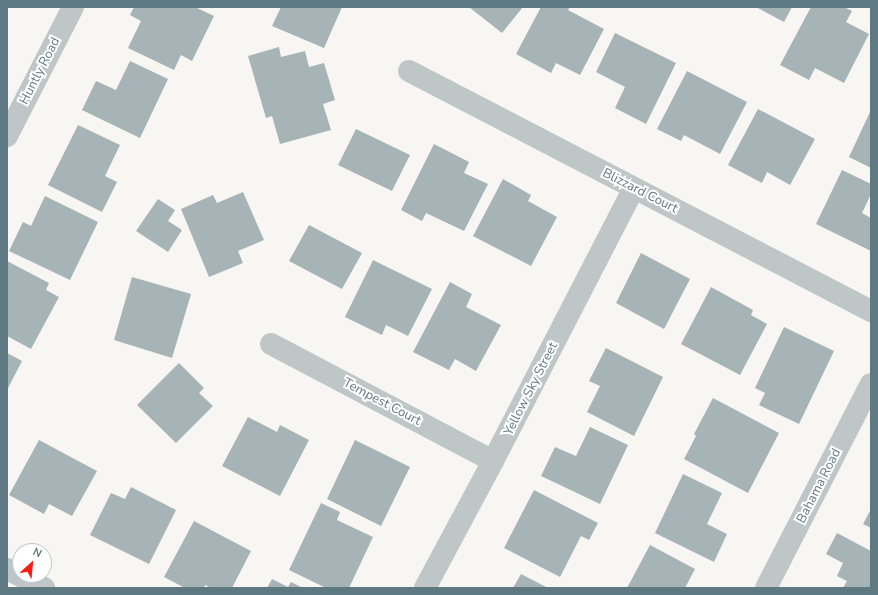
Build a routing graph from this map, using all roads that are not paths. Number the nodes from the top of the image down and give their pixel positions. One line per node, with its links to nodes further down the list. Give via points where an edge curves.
1 (73, 7): 3 (street, Huntly Road)
2 (409, 72): 4 (street, Blizzard Court)
3 (7, 136)
4 (634, 188): 5 (street, Blizzard Court); 8 (street, Yellow Sky Street)
5 (871, 311)
6 (271, 344): 8 (street, Tempest Court)
7 (871, 384): 12 (street, Bahama Road)
8 (493, 461): 11 (street, Yellow Sky Street)
9 (7, 569): 10 (street)
10 (44, 588)
11 (425, 588)
12 (766, 588)

